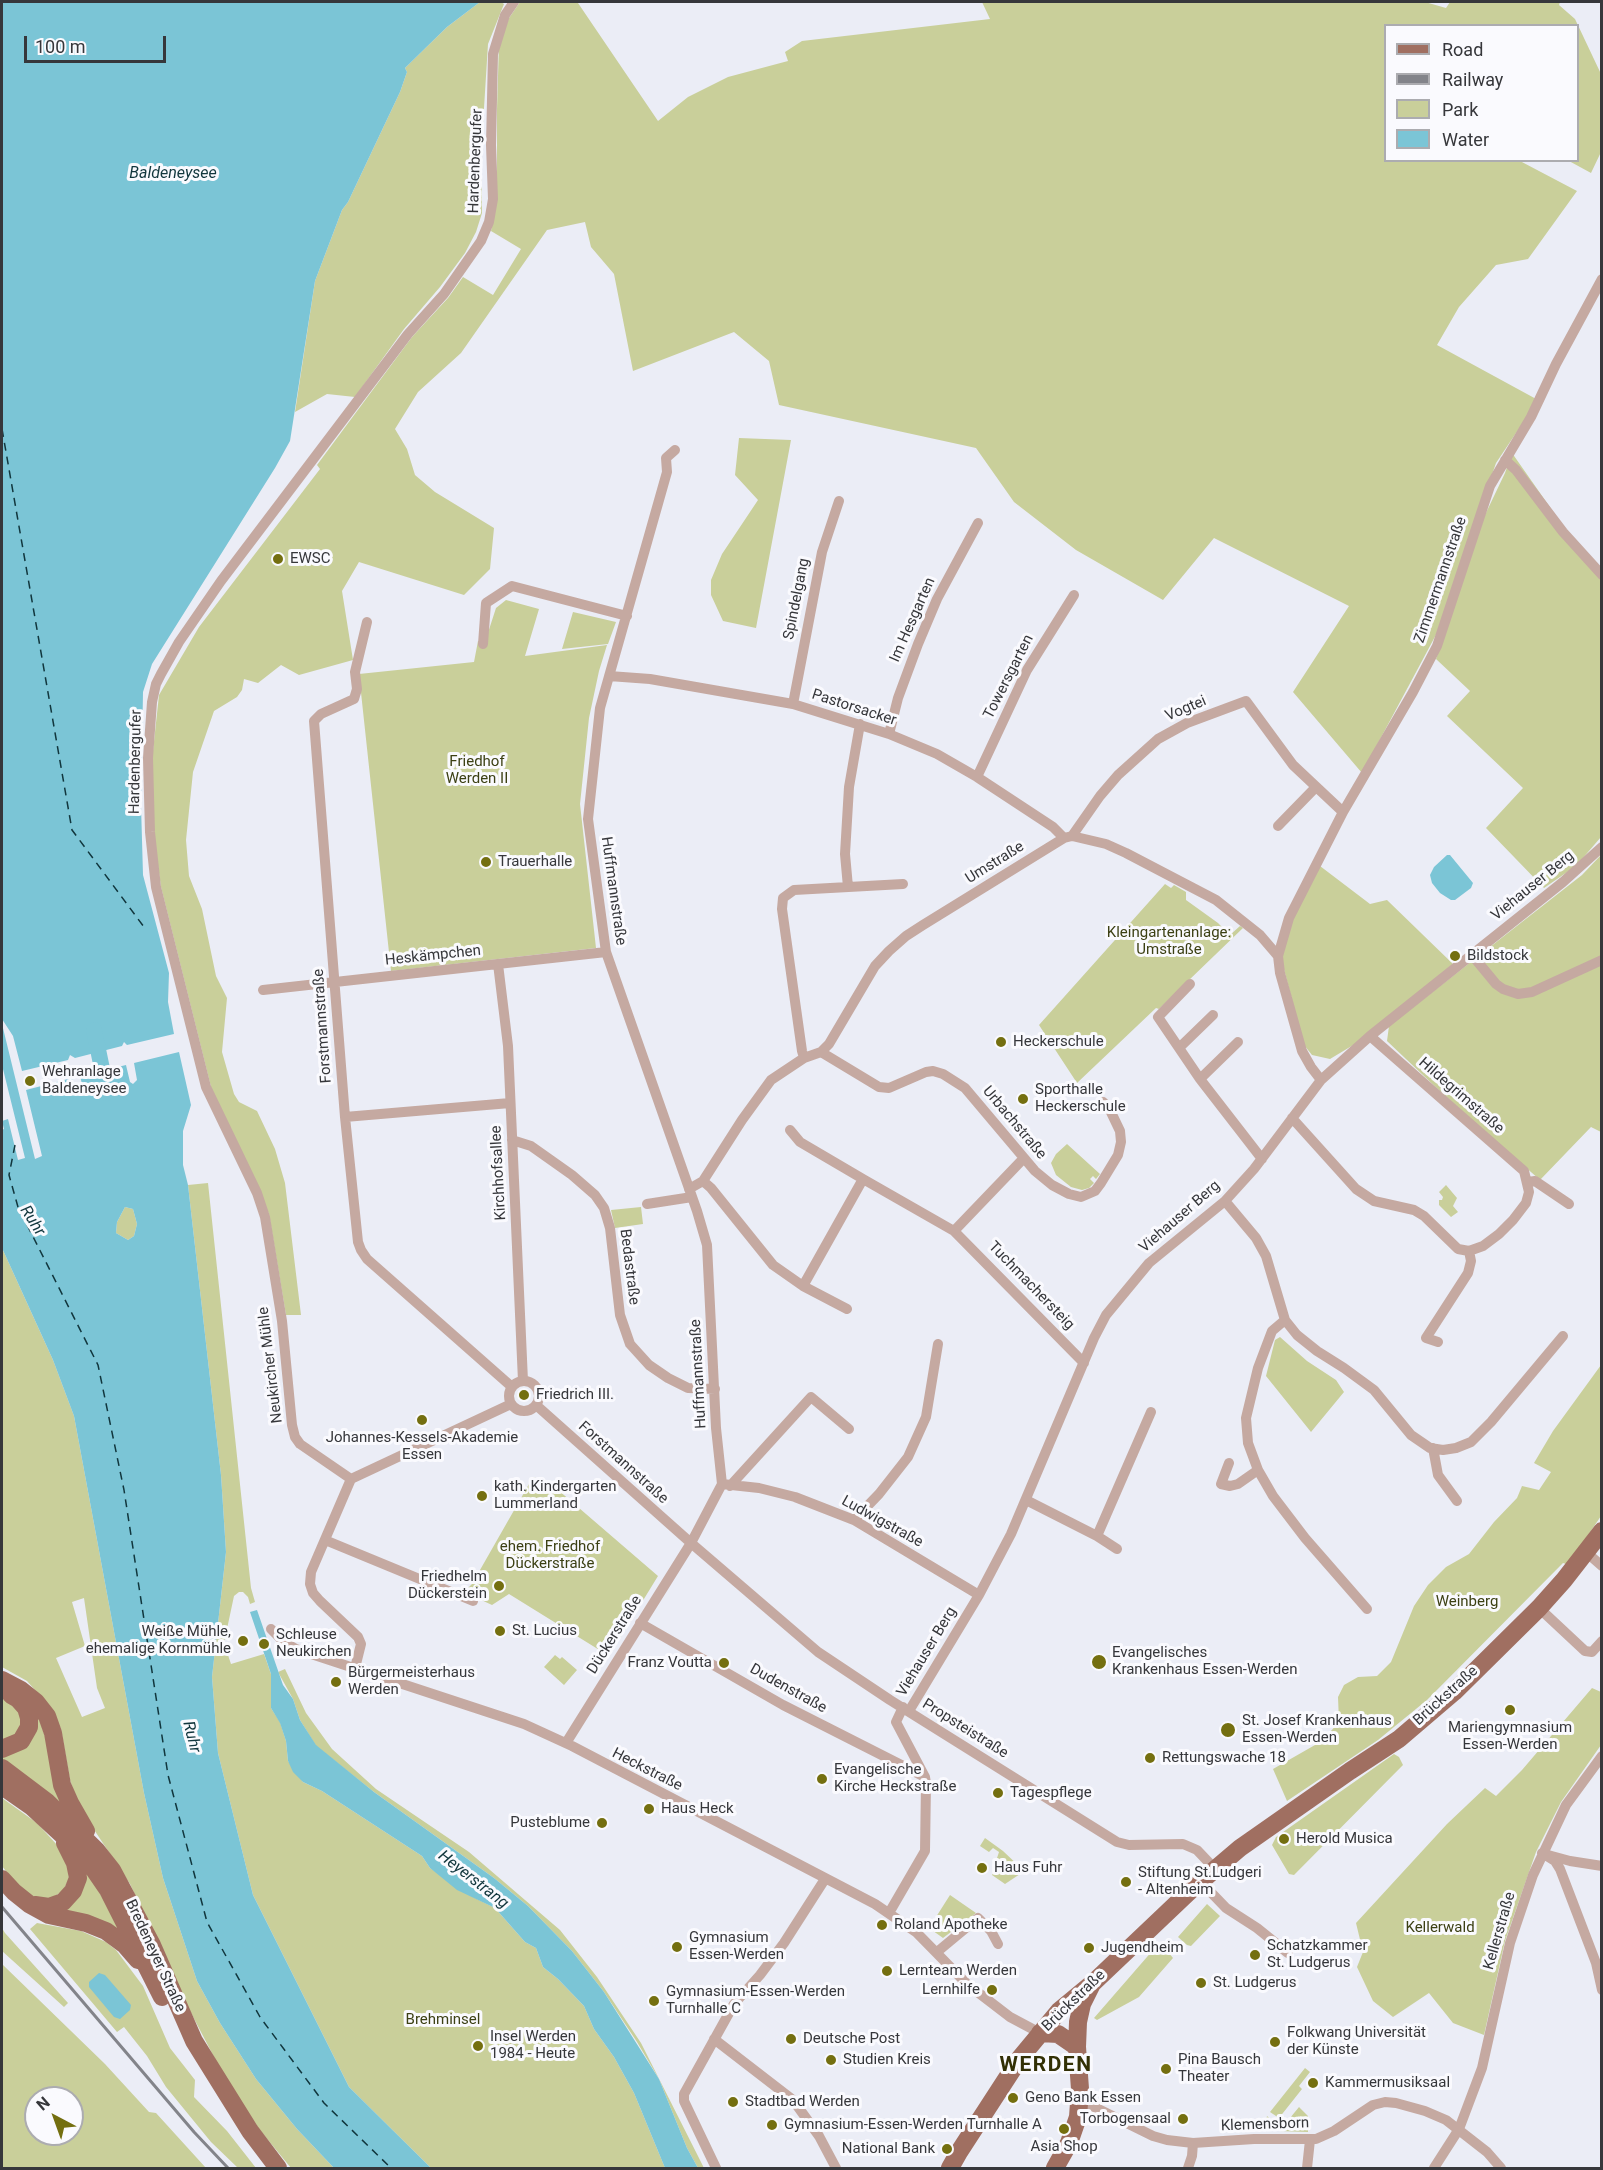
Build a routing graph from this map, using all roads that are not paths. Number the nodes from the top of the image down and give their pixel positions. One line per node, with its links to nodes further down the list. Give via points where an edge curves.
1 (514, 2): 4 (street, Hardenbergufer, via 505,15 493,54 493,199 489,222 455,280 408,334)
2 (1602, 279): 6 (street, Zimmermannstraße)
3 (333, 412): 4 (street)
4 (343, 421): 42 (street, Hardenbergufer, via 204,604 161,674 152,702 148,779 156,887)
5 (675, 450): 11 (street, Huffmannstraße, via 666,458 667,472)
6 (1505, 460): 9 (street); 20 (street, Zimmermannstraße, via 1490,486 1437,646)
7 (839, 501): 15 (street, Spindelgang, via 822,552)
8 (978, 523): 17 (street, Im Hesgarten, via 922,635)
9 (1602, 575)
10 (1074, 595): 18 (street, Towersgarten, via 1027,670)
11 (627, 616): 13 (street, via 512,586 486,603); 14 (street, Huffmannstraße)
12 (367, 622): 31 (street, Forstmannstraße, via 355,672 354,699 314,721)
13 (483, 644)
14 (609, 676): 15 (street, Pastorsacker, via 650,679); 26 (street, Huffmannstraße, via 599,716 588,813)
15 (793, 704): 16 (street, Pastorsacker)
16 (860, 724): 17 (street, Pastorsacker); 25 (street, via 849,787 845,854)
17 (889, 734): 18 (street, Pastorsacker, via 937,754)
18 (977, 777): 22 (street, Pastorsacker)
19 (1316, 787): 20 (street, Vogtei); 21 (street); 22 (street, Vogtei, via 1293,765 1246,701 1187,723 1158,739 1118,775)
20 (1343, 812): 28 (street, Zimmermannstraße, via 1289,918)
21 (1278, 826)
22 (1068, 837): 28 (street, via 1106,844 1216,900 1250,925); 38 (street, Umstraße, via 906,936 875,966)
23 (1602, 847): 27 (street, Viehauser Berg)
24 (903, 884): 25 (street)
25 (848, 887): 39 (street, via 794,890 782,901)
26 (606, 952): 30 (street, Heskämpchen); 54 (street, Huffmannstraße)
27 (1472, 955): 29 (street, via 1496,984 1518,994 1532,992); 35 (street, Viehauser Berg)
28 (1278, 956): 41 (street, via 1302,1051)
29 (1602, 960)
30 (498, 964): 31 (street, Heskämpchen); 43 (street, Kirchhofsallee)
31 (335, 982): 33 (street, Heskämpchen); 45 (street, Forstmannstraße)
32 (1190, 984): 37 (street, via 1158,1017)
33 (263, 990)
34 (1213, 1015): 37 (street)
35 (1370, 1036): 41 (street, Viehauser Berg); 53 (street, Hildegrimstraße, via 1524,1171)
36 (1238, 1042): 40 (street)
37 (1179, 1048): 40 (street)
38 (821, 1052): 39 (street); 49 (street, Urbachstraße, via 879,1087 889,1088 926,1072 943,1074 965,1088)
39 (804, 1058): 52 (street, via 771,1080)
40 (1200, 1079): 50 (street)
41 (1322, 1080): 46 (street, Viehauser Berg)
42 (206, 1087): 77 (street, Neukircher Mühle, via 265,1217 295,1437)
43 (510, 1102): 45 (street); 48 (street, Kirchhofsallee)
44 (1103, 1102): 49 (street, Urbachstraße, via 1120,1131 1121,1142 1113,1164 1095,1191 1081,1197 1069,1194 1052,1185)
45 (345, 1118): 68 (street, Forstmannstraße, via 361,1250)
46 (1292, 1118): 50 (street, Viehauser Berg); 59 (street, via 1356,1189 1374,1201 1414,1210 1458,1249)
47 (790, 1130): 51 (street, Tuchmachersteig, via 800,1142)
48 (512, 1140): 67 (street, Kirchhofsallee); 69 (street, Bedastraße, via 531,1146 572,1175 604,1208 620,1315 630,1344 668,1378 688,1388)
49 (1024, 1158): 58 (street)
50 (1262, 1159): 55 (street, Viehauser Berg)
51 (863, 1179): 58 (street, Tuchmachersteig); 60 (street)
52 (703, 1181): 54 (street); 60 (street, via 773,1265)
53 (1528, 1182): 57 (street, Hildegrimstraße, via 1535,1181); 59 (street, via 1526,1203 1513,1220 1483,1246)
54 (690, 1193): 56 (street); 69 (street, Huffmannstraße, via 707,1245)
55 (1225, 1201): 62 (street, via 1266,1256); 66 (street, Viehauser Berg, via 1149,1263 1107,1315)
56 (647, 1204)
57 (1569, 1204)
58 (954, 1231): 66 (street, Tuchmachersteig)
59 (1469, 1251): 64 (street, via 1468,1273 1426,1338)
60 (803, 1286): 61 (street)
61 (847, 1310)
62 (1285, 1320): 74 (street, via 1317,1351 1374,1390 1411,1435); 76 (street, via 1272,1331 1246,1418 1248,1443)
63 (1563, 1336): 74 (street, via 1471,1442 1456,1448)
64 (1438, 1342)
65 (938, 1344): 81 (street, via 926,1417 908,1457)
66 (1084, 1362): 79 (street, Viehauser Berg)
67 (523, 1381): 68 (street); 71 (street, via 537,1389)
68 (512, 1387): 70 (street)
69 (715, 1389): 78 (street, Huffmannstraße)
70 (511, 1404): 71 (street, via 522,1411); 77 (street)
71 (536, 1405): 85 (street, Forstmannstraße)
72 (1151, 1412): 83 (street)
73 (849, 1429): 78 (street, via 811,1397)
74 (1433, 1448): 80 (street, via 1438,1475)
75 (1229, 1463): 76 (street, via 1221,1484 1238,1484)
76 (1258, 1470): 92 (street, via 1305,1538)
77 (351, 1479): 84 (street)
78 (726, 1485): 81 (street, Ludwigstraße, via 795,1497); 85 (street)
79 (1026, 1500): 83 (street); 89 (street, Viehauser Berg)
80 (1457, 1501)
81 (854, 1520): 89 (street, Ludwigstraße)
82 (1602, 1530): 87 (main road, Brückstraße)
83 (1097, 1536): 86 (street)
84 (325, 1540): 90 (street); 96 (street, via 309,1584 320,1601 358,1637 361,1644)
85 (691, 1543): 93 (street, Dückerstraße); 99 (street, Propsteistraße, via 818,1652)
86 (1117, 1549)
87 (1586, 1552): 88 (street); 91 (main road, Brückstraße)
88 (1602, 1566)
89 (979, 1595): 99 (street, Viehauser Berg)
90 (473, 1601)
91 (1539, 1608): 95 (street, via 1585,1651 1592,1652); 110 (main road, Brückstraße, via 1454,1692 1399,1739 1255,1837)
92 (1367, 1609)
93 (640, 1623): 100 (street, Dückerstraße); 104 (street, Dudenstraße, via 783,1705)
94 (271, 1629): 96 (street, Heckstraße, via 296,1649)
95 (1602, 1641)
96 (355, 1668): 100 (street, Heckstraße, via 524,1724)
97 (2, 1680): 107 (main road, via 36,1702 47,1716 62,1785)
98 (2, 1690): 101 (main road, via 23,1704 29,1724 21,1741)
99 (906, 1709): 104 (street, via 896,1722); 110 (street, Propsteistraße, via 1117,1842 1183,1844 1203,1854)
100 (566, 1743): 111 (street, Heckstraße)
101 (2, 1749)
102 (1602, 1756): 108 (street, Kellerstraße, via 1566,1805)
103 (2, 1768): 107 (main road, Bredeneyer Straße, via 47,1802)
104 (925, 1777): 115 (street, via 925,1851)
105 (2, 1786): 106 (main road, Bredeneyer Straße)
106 (59, 1831): 114 (main road, via 75,1863 78,1878 73,1891 63,1902 50,1907); 119 (main road, Bredeneyer Straße, via 84,1855 108,1890)
107 (97, 1851): 131 (main road, Bredeneyer Straße, via 112,1870 142,1926 194,2041 249,2131)
108 (1542, 1853): 109 (street); 121 (street, via 1560,1869 1596,1963); 126 (street, Kellerstraße, via 1510,1943 1482,2068)
109 (1602, 1866)
110 (1215, 1869): 113 (main road, Brückstraße)
111 (825, 1878): 115 (street, Heckstraße); 123 (street, via 777,1952 734,2004)
112 (2, 1879): 114 (main road)
113 (1200, 1881): 118 (street, via 1226,1908); 120 (main road, Brückstraße)
114 (28, 1904): 119 (main road, via 50,1915 106,1931 125,1945)
115 (889, 1913): 117 (street, Heckstraße)
116 (998, 1944): 117 (street, via 978,1918)
117 (937, 1952): 122 (street, Heckstraße, via 967,1984 1010,2017)
118 (1288, 1953)
119 (152, 1977): 130 (main road, Bredeneyer Straße, via 212,2095)
120 (1094, 1982): 122 (main road, Brückstraße); 124 (main road, via 1082,2004)
121 (1602, 1990)
122 (1040, 2033): 124 (main road, via 1058,2034); 134 (main road, Brückstraße)
123 (714, 2039): 132 (street, via 684,2094 684,2101); 133 (street, via 793,2100 819,2136)
124 (1077, 2047): 125 (main road)
125 (1080, 2100): 128 (street, Klemensborn, via 1153,2136); 135 (main road, via 1074,2130)
126 (1459, 2129): 127 (street, Klemensborn, via 1425,2110 1385,2102 1367,2108 1328,2135); 137 (street, Kellerstraße); 138 (street, Klemensborn)
127 (1310, 2140): 128 (street, Klemensborn); 129 (street)
128 (1193, 2143): 136 (street)
129 (1307, 2168)
130 (264, 2169)
131 (278, 2169)
132 (716, 2169)
133 (836, 2169)
134 (950, 2169)
135 (1055, 2169)
136 (1188, 2169)
137 (1434, 2169)
138 (1501, 2169)

